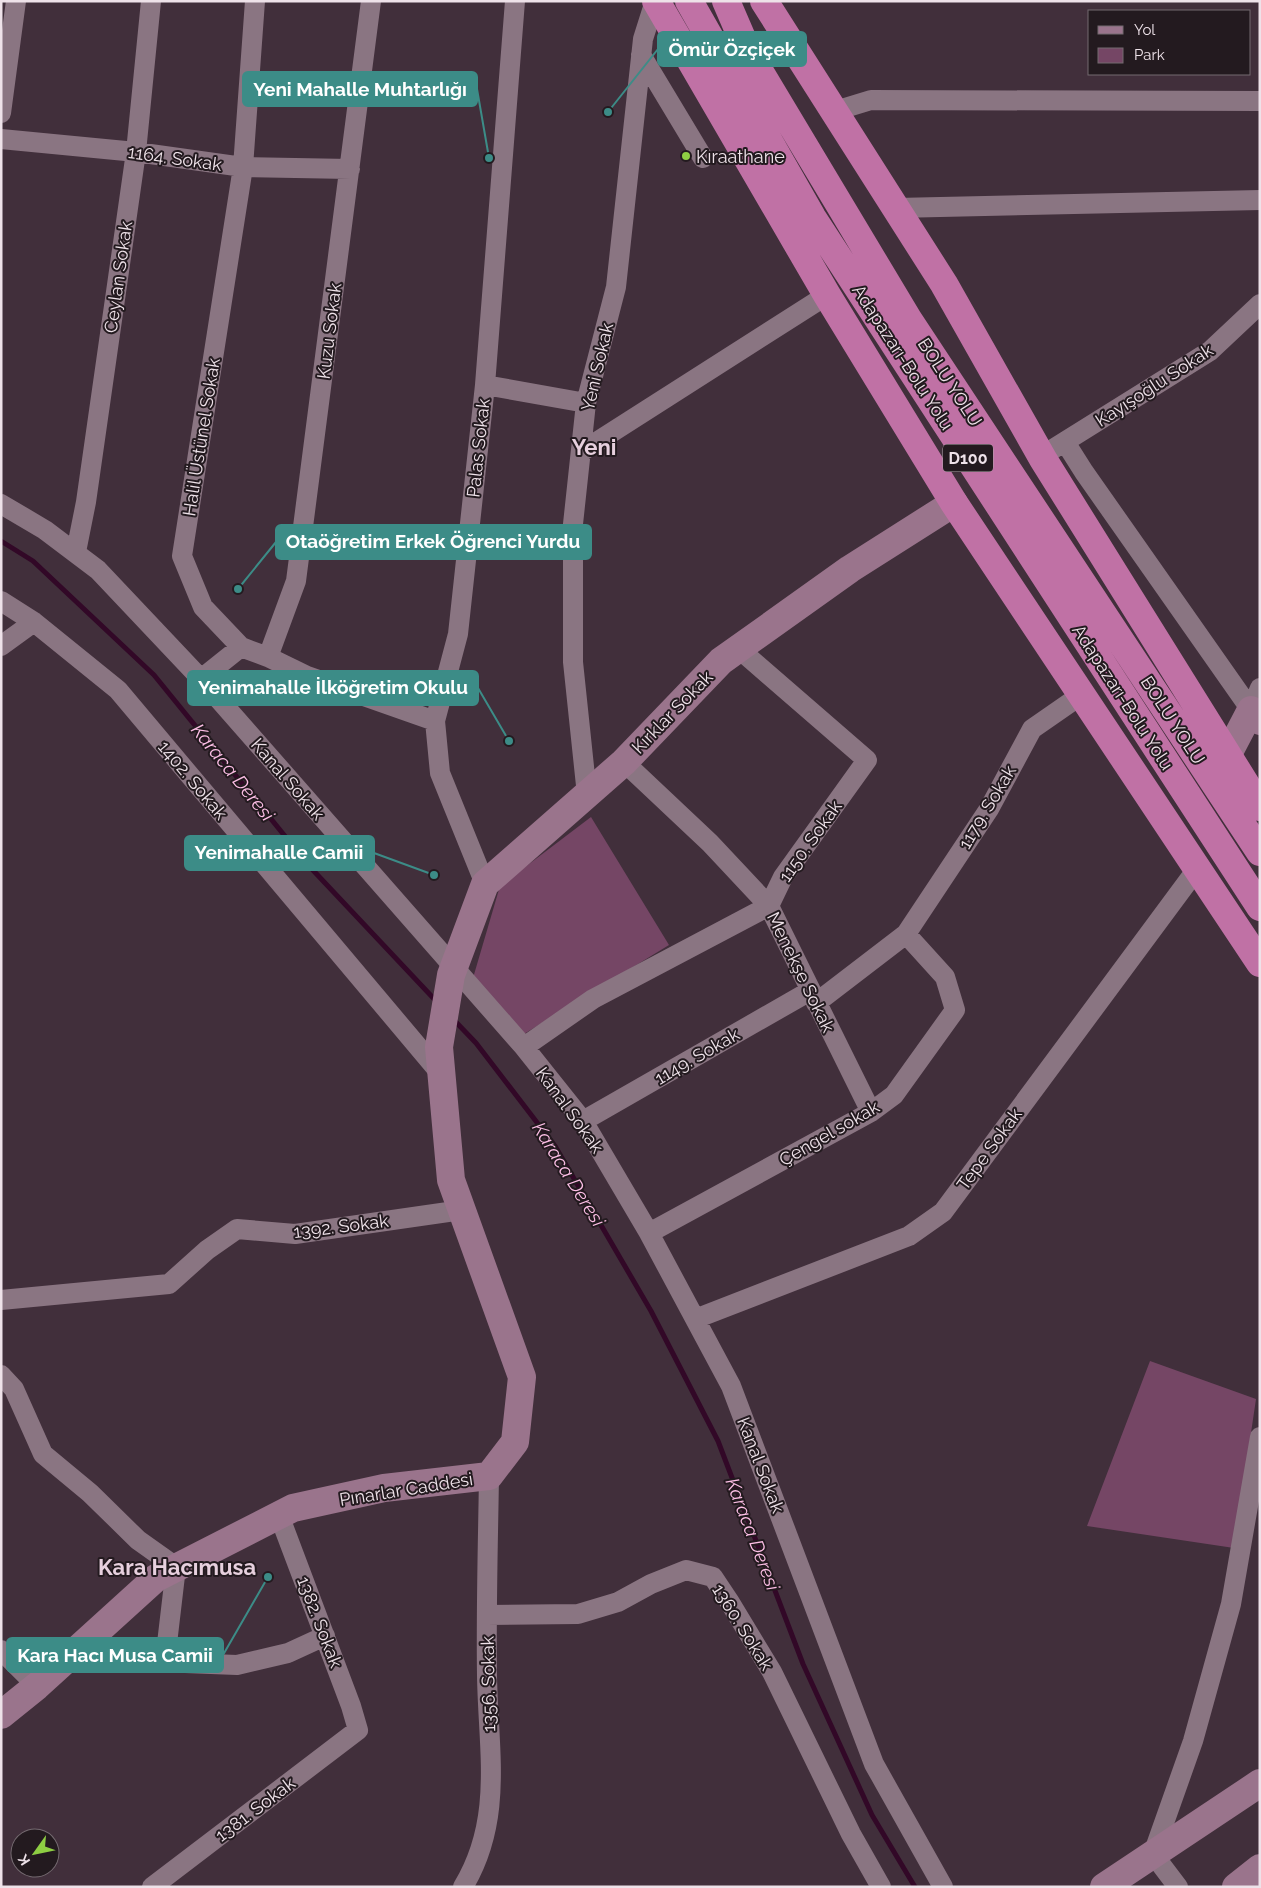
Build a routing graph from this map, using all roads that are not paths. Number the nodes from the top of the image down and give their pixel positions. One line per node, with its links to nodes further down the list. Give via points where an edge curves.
1 (16, 1): 13 (street)
2 (151, 1): 15 (street, Ceylan Sokak)
3 (255, 1): 17 (street, Halil Üstünel Sokak)
4 (371, 1): 18 (street, Kuzu Sokak)
5 (515, 1): 23 (street, Palas Sokak)
6 (655, 1): 10 (street, Yeni Sokak); 21 (highway)
7 (689, 1): 49 (highway, Adapazarı-Bolu Yolu / D100, via 812,217)
8 (726, 1): 45 (highway, BOLU YOLU / D100, via 748,52 908,320)
9 (764, 1): 12 (highway)
10 (641, 55): 16 (street); 24 (street, Yeni Sokak, via 616,287)
11 (1260, 101): 12 (street, via 872,100)
12 (835, 112): 20 (highway)
13 (1, 113)
14 (1, 139): 15 (street, 1164. Sokak)
15 (136, 152): 17 (street, 1164. Sokak); 30 (street, Ceylan Sokak)
16 (703, 158)
17 (242, 167): 18 (street, 1164. Sokak); 34 (street, Halil Üstünel Sokak, via 182,556 202,607)
18 (350, 169): 36 (street, Kuzu Sokak, via 296,581)
19 (1260, 200): 20 (street)
20 (896, 208): 27 (highway, via 944,284)
21 (827, 295): 26 (street); 28 (highway)
22 (1259, 309): 25 (street, Kayışoğlu Sokak, via 1210,351)
23 (485, 385): 24 (street); 40 (street, Palas Sokak, via 458,634)
24 (586, 402): 26 (street, Yeni Sokak)
25 (1065, 442): 27 (street, Kayışoğlu Sokak); 39 (street)
26 (581, 452): 43 (street, Yeni Sokak, via 574,524 573,662)
27 (1043, 459): 41 (highway)
28 (954, 503): 35 (street, Kırklar Sokak, via 850,569); 38 (highway)
29 (1, 504): 30 (street, Kanal Sokak)
30 (76, 552): 37 (street, Kanal Sokak, via 98,570)
31 (1, 601): 32 (street, 1402. Sokak)
32 (34, 622): 33 (street); 56 (street, 1402. Sokak, via 118,690)
33 (1, 646)
34 (241, 647): 36 (street, Halil Üstünel Sokak); 37 (street)
35 (738, 648): 42 (street, Kırklar Sokak, via 721,661); 48 (street, 1150. Sokak, via 867,760 783,877)
36 (268, 657): 40 (street, Halil Üstünel Sokak, via 307,676)
37 (201, 679): 52 (street, Kanal Sokak)
38 (1081, 695): 46 (highway); 50 (street, 1179. Sokak, via 1032,729 989,808)
39 (1257, 706): 41 (street)
40 (435, 721): 47 (street, Palas Sokak, via 440,773)
41 (1227, 756): 44 (highway)
42 (624, 762): 43 (street, Kırklar Sokak); 48 (street, Menekşe Sokak, via 710,843)
43 (587, 795): 47 (street, Kırklar Sokak)
44 (1260, 807)
45 (1260, 852)
46 (1197, 869): 51 (highway); 62 (street, Tepe Sokak, via 943,1212 909,1236)
47 (485, 884): 52 (street, Kırklar Sokak)
48 (769, 906): 53 (street, Menekşe Sokak); 55 (street, via 593,999)
49 (1260, 907)
50 (906, 934): 53 (street); 57 (street, Çengel sokak, via 945,977 955,1010 894,1094)
51 (1260, 963)
52 (453, 971): 54 (street, Kırklar Sokak); 55 (street, Kanal Sokak)
53 (813, 997): 57 (street, Menekşe Sokak); 58 (street, 1149. Sokak)
54 (439, 1047): 56 (street, Pınarlar Caddesi)
55 (524, 1047): 58 (street, Kanal Sokak)
56 (441, 1074): 59 (street, Pınarlar Caddesi, via 451,1180)
57 (871, 1112): 60 (street, Çengel sokak)
58 (583, 1121): 60 (street, Kanal Sokak)
59 (462, 1210): 61 (street, 1392. Sokak, via 295,1234 237,1229 207,1250 169,1284); 65 (street, Pınarlar Caddesi, via 522,1378 515,1442)
60 (649, 1232): 62 (street, Kanal Sokak)
61 (1, 1300)
62 (696, 1319): 80 (street, Kanal Sokak, via 732,1386 874,1764)
63 (1, 1375): 67 (street, via 14,1389 43,1454 90,1493 138,1540)
64 (1260, 1437): 75 (street, via 1232,1604 1193,1741)
65 (488, 1476): 66 (street, Pınarlar Caddesi, via 384,1488 293,1508); 68 (street, 1356. Sokak)
66 (280, 1515): 67 (street, Pınarlar Caddesi); 69 (street, 1382. Sokak)
67 (176, 1567): 69 (street, via 166,1652 185,1663 237,1665 288,1653); 71 (street, Pınarlar Caddesi, via 156,1578)
68 (487, 1616): 78 (street, 1356. Sokak, via 491,1774 488,1822 473,1870); 79 (street, 1360. Sokak, via 578,1614 618,1602 686,1570 713,1577 772,1672 851,1834)
69 (325, 1636): 73 (street, 1382. Sokak)
70 (1, 1650): 71 (street)
71 (37, 1686): 72 (street, Pınarlar Caddesi)
72 (1, 1715)
73 (358, 1730): 77 (street, 1381. Sokak)
74 (1260, 1783): 75 (street)
75 (1153, 1854): 81 (street); 82 (street)
76 (1260, 1868): 83 (street)
77 (152, 1887)
78 (463, 1887)
79 (881, 1887)
80 (943, 1887)
81 (1104, 1887)
82 (1178, 1887)
83 (1236, 1887)

